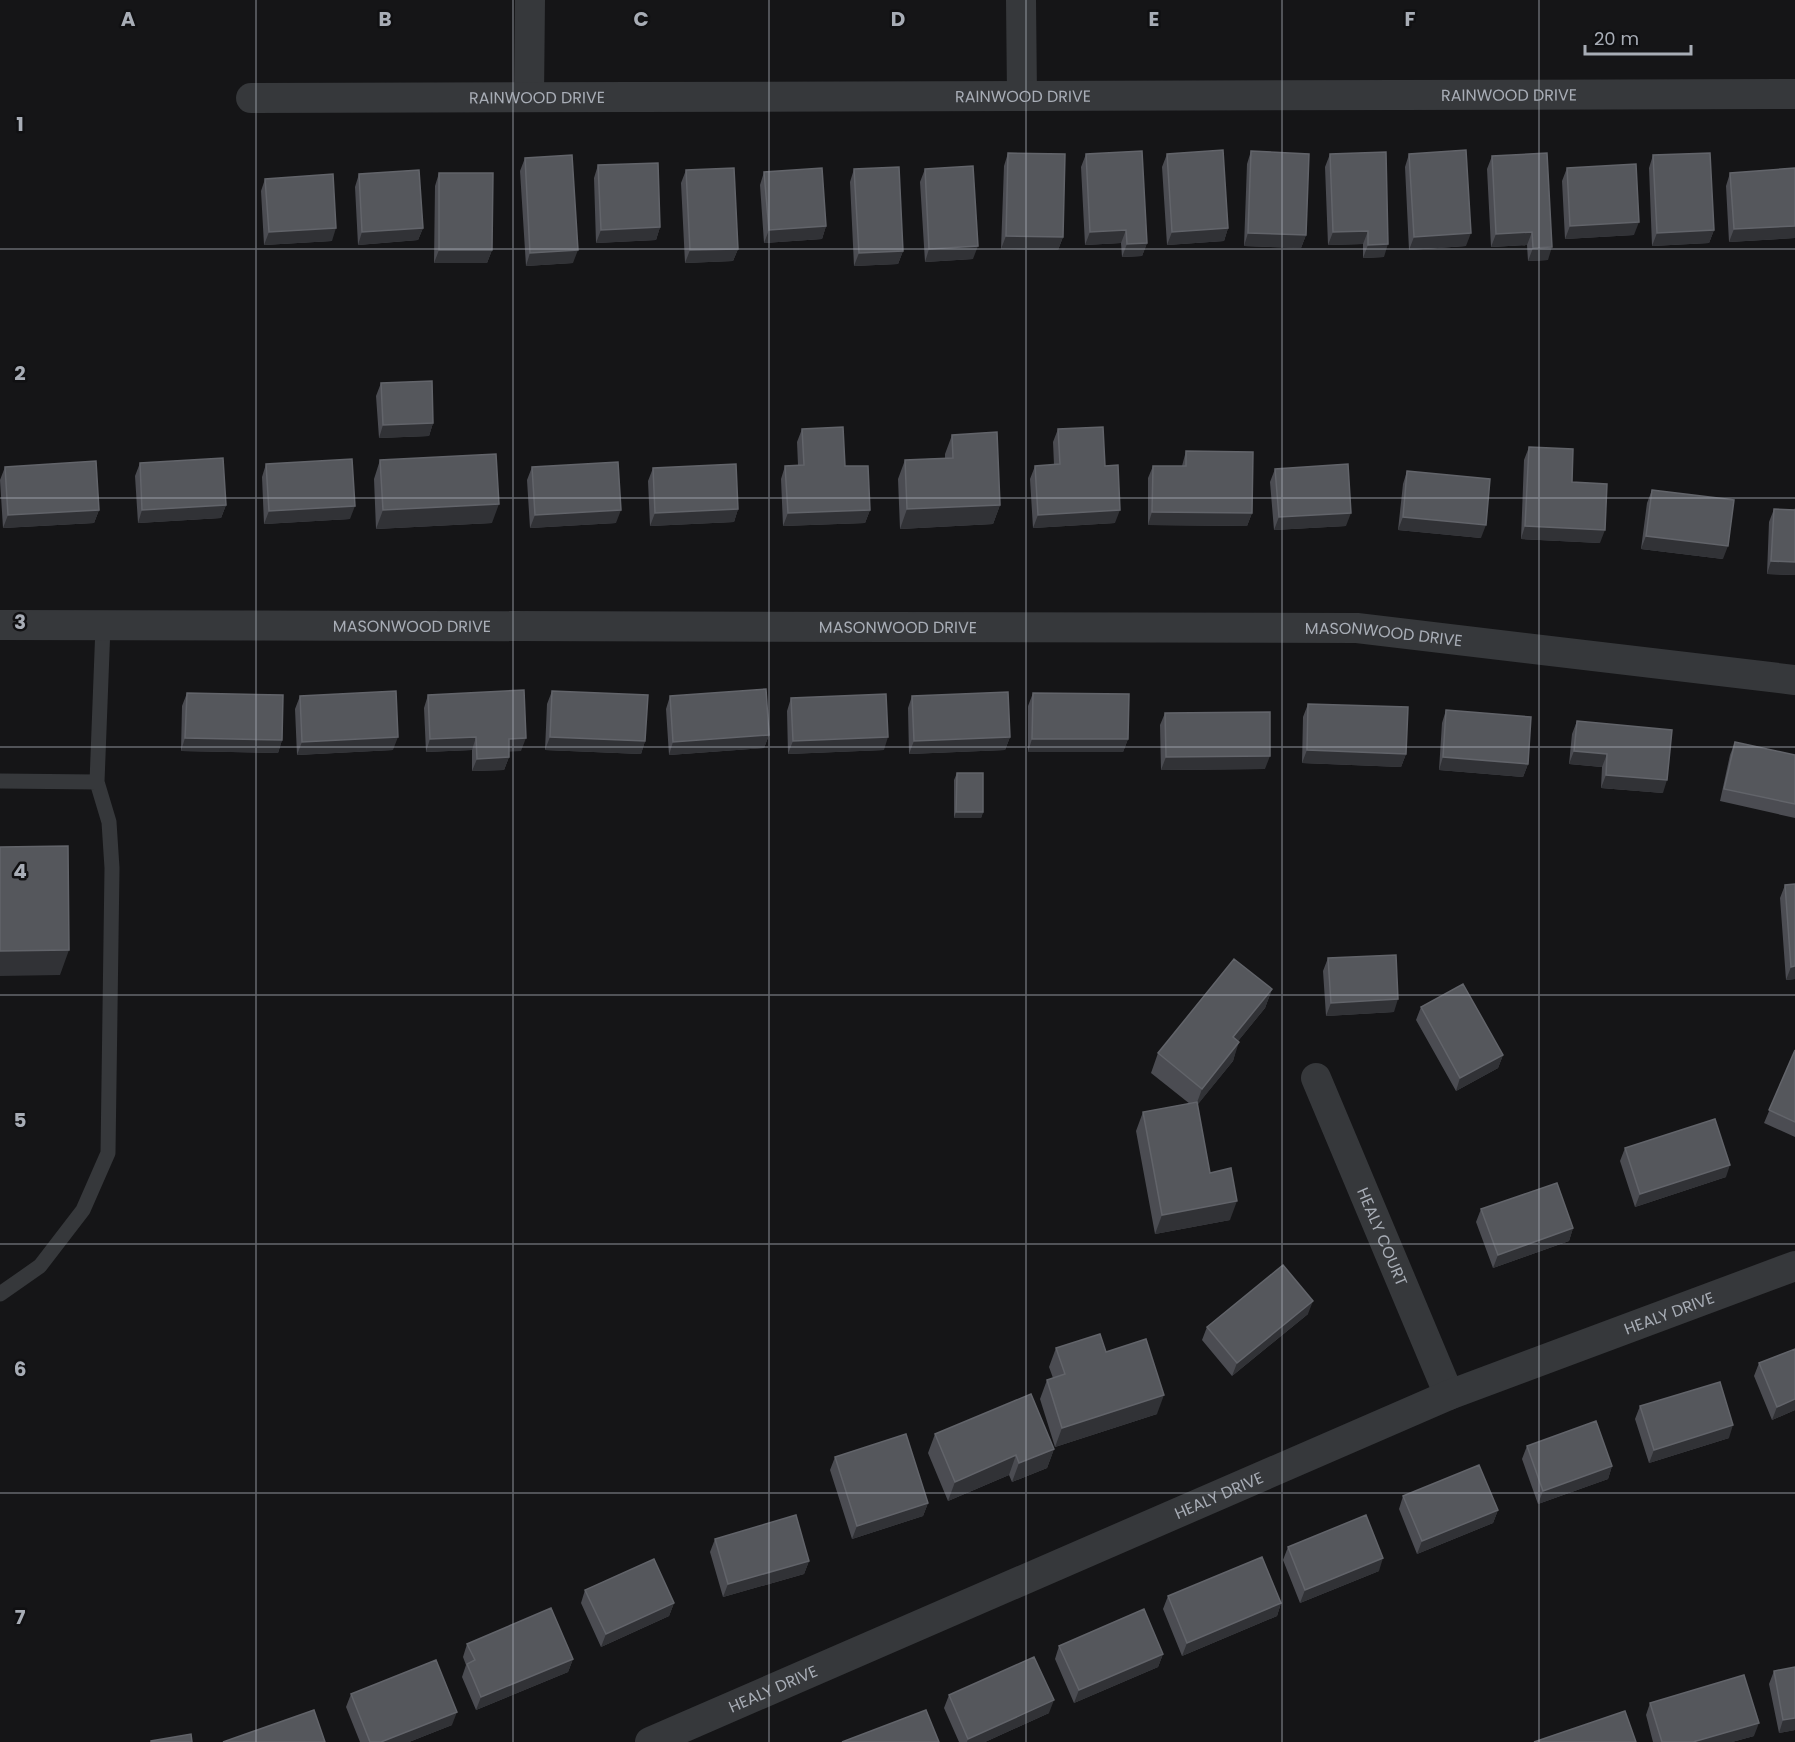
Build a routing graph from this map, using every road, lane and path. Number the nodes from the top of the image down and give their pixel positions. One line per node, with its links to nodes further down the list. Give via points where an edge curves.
1 (530, 0): 5 (street)
2 (1020, 0): 4 (street)
3 (1795, 94): 4 (street, RAINWOOD DRIVE)
4 (1022, 95): 5 (street, RAINWOOD DRIVE)
5 (529, 97): 6 (street, RAINWOOD DRIVE)
6 (251, 98)
7 (0, 626): 8 (street, MASONWOOD DRIVE)
8 (103, 626): 9 (street, MASONWOOD DRIVE, via 1357,628); 11 (lane)
9 (1795, 680)
10 (0, 781): 11 (lane)
11 (97, 782): 14 (lane, via 109,822 112,867 108,1153 82,1210 40,1266)
12 (1316, 1078): 15 (street, HEALY COURT)
13 (1795, 1266): 15 (street, HEALY DRIVE)
14 (0, 1294)
15 (1449, 1395): 16 (street, HEALY DRIVE)
16 (650, 1742)

